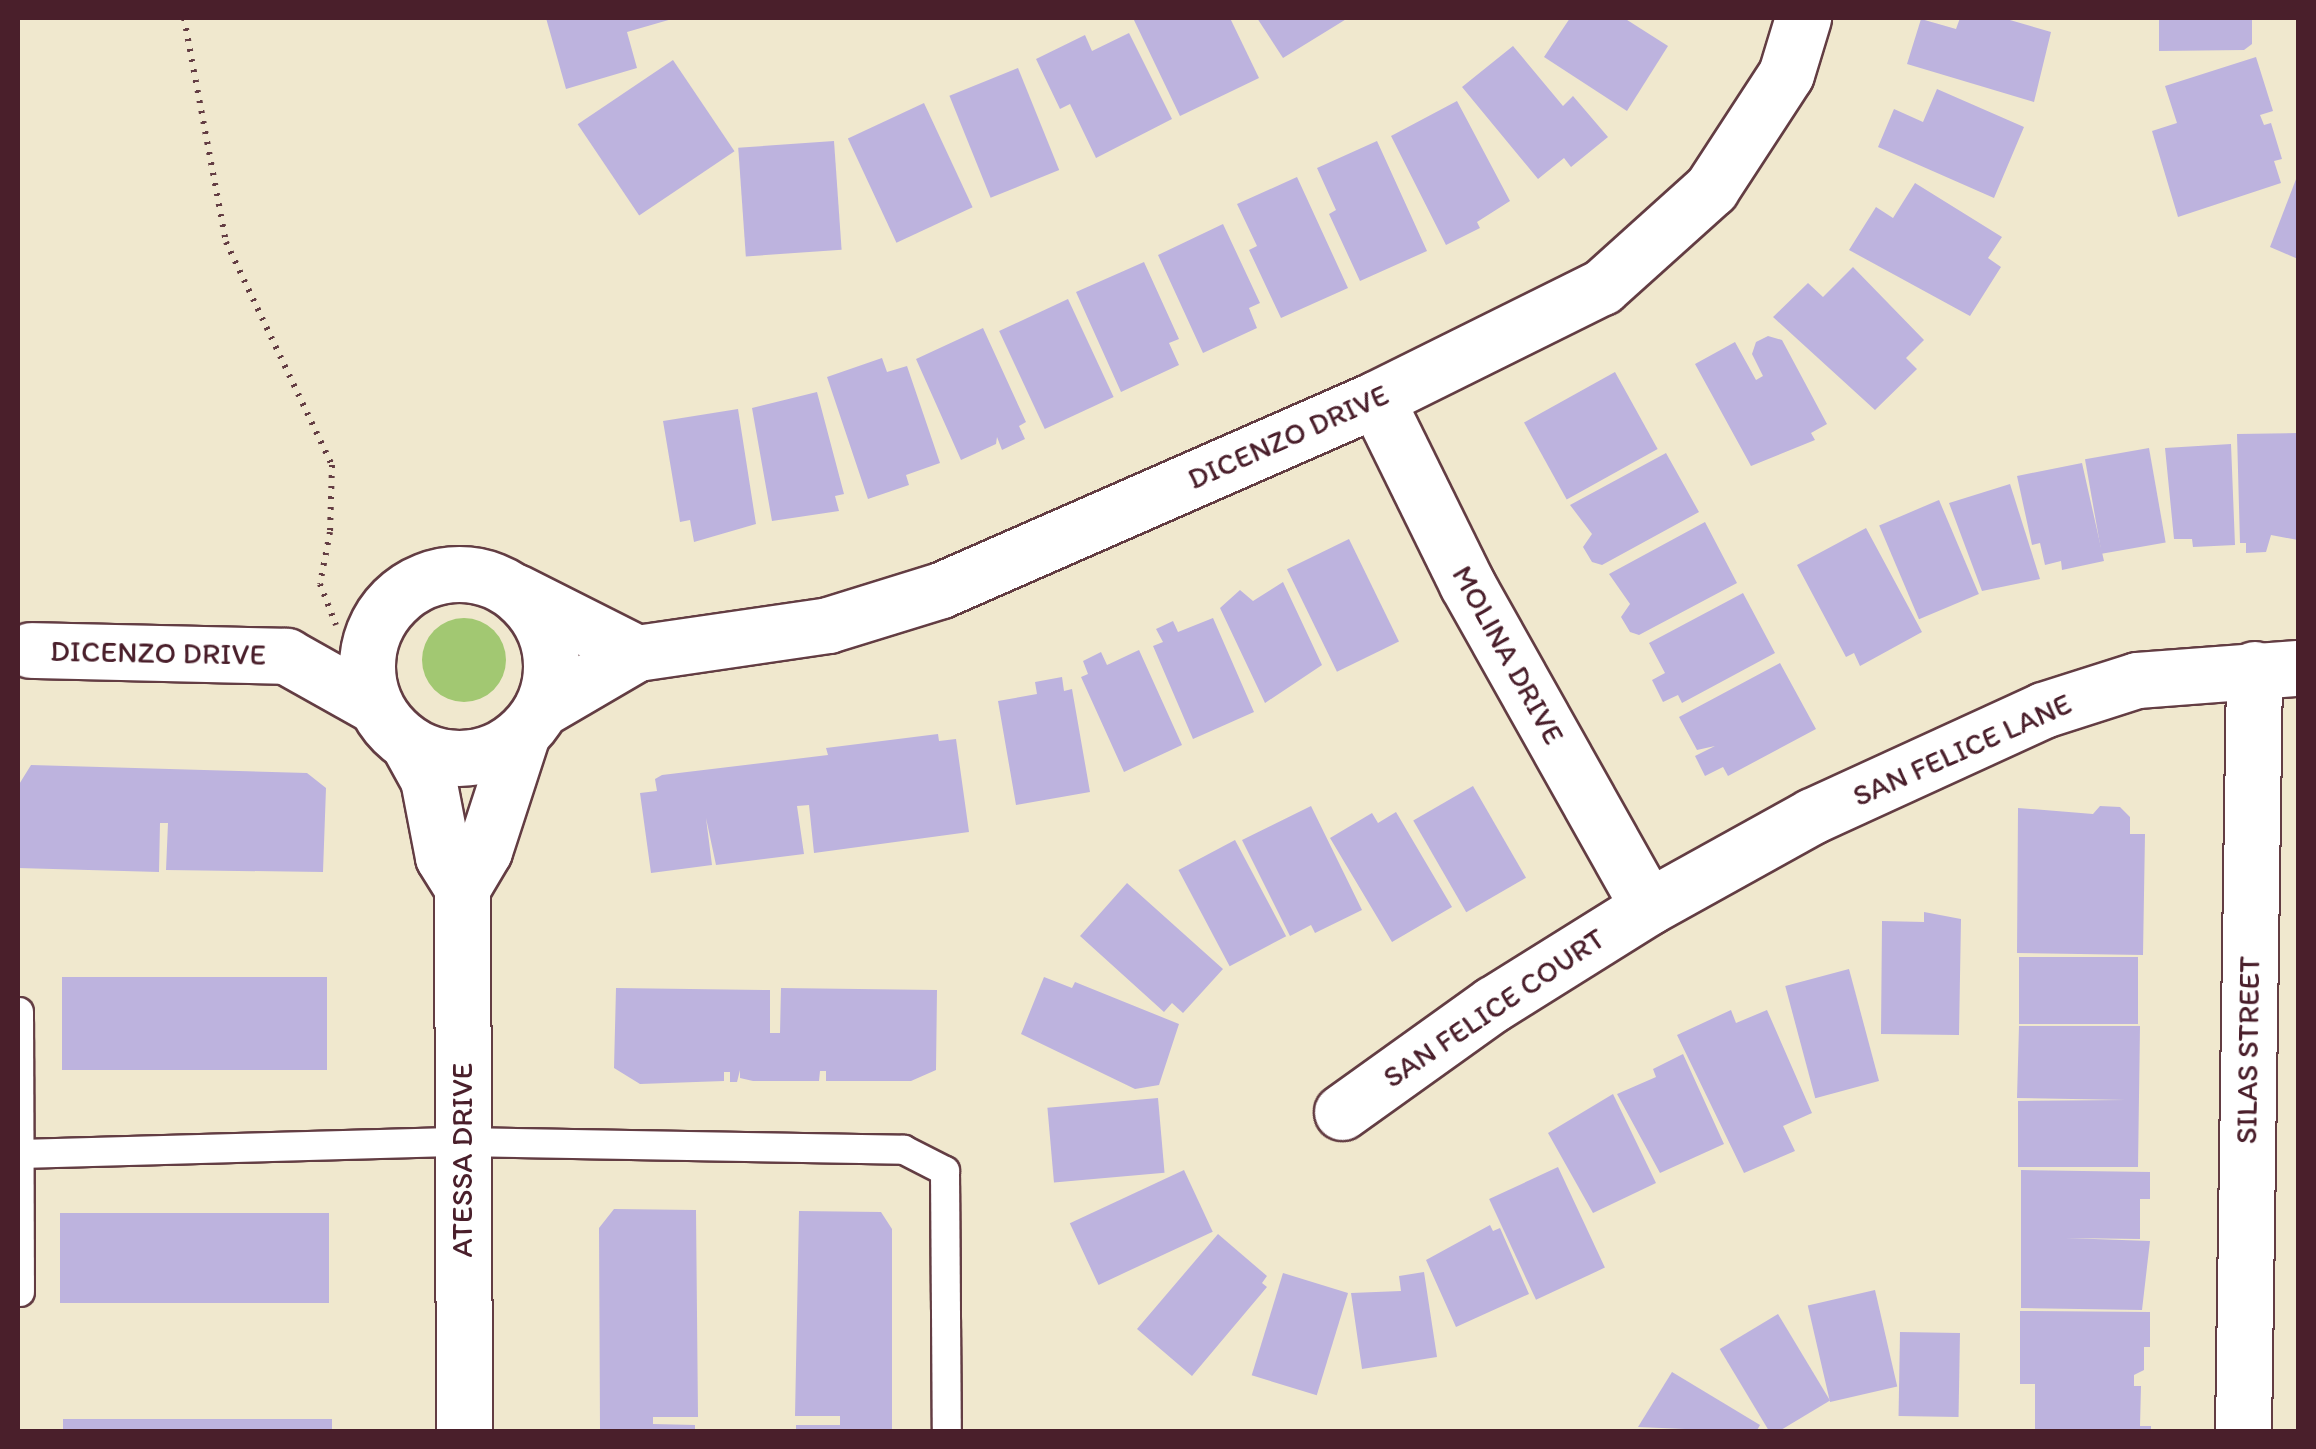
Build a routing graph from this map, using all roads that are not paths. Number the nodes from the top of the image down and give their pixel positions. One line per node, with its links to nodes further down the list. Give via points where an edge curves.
1 (1803, 18): 2 (street, DICENZO DRIVE, via 1786,74 1711,189 1602,288)
2 (1376, 398): 6 (street, DICENZO DRIVE, via 941,590 828,626); 12 (street, MOLINA DRIVE, via 1467,584)
3 (516, 592): 4 (street, via 488,578 456,574); 6 (street); 9 (street, via 538,616 550,646 552,678)
4 (391, 599): 7 (street, DICENZO DRIVE); 10 (street, via 370,638 366,670)
5 (31, 650): 7 (street, DICENZO DRIVE)
6 (637, 653): 9 (street, DICENZO DRIVE)
7 (286, 656): 10 (street, DICENZO DRIVE)
8 (2276, 668): 12 (street, SAN FELICE LANE, via 2137,680 2044,710 1812,816); 20 (street, SILAS STREET)
9 (532, 722): 10 (street, via 496,752 464,759); 11 (street, ATESSA DRIVE, via 484,851)
10 (392, 726): 11 (street, ATESSA DRIVE, via 428,779 443,857)
11 (462, 888): 15 (street, ATESSA DRIVE)
12 (1648, 906): 14 (street, SAN FELICE COURT)
13 (20, 1012): 16 (lane)
14 (1342, 1112)
15 (460, 1142): 16 (lane); 18 (street, ATESSA DRIVE); 19 (lane, via 904,1150 945,1171)
16 (20, 1154): 17 (lane)
17 (20, 1292)
18 (464, 1432)
19 (947, 1432)
20 (2243, 1432)

